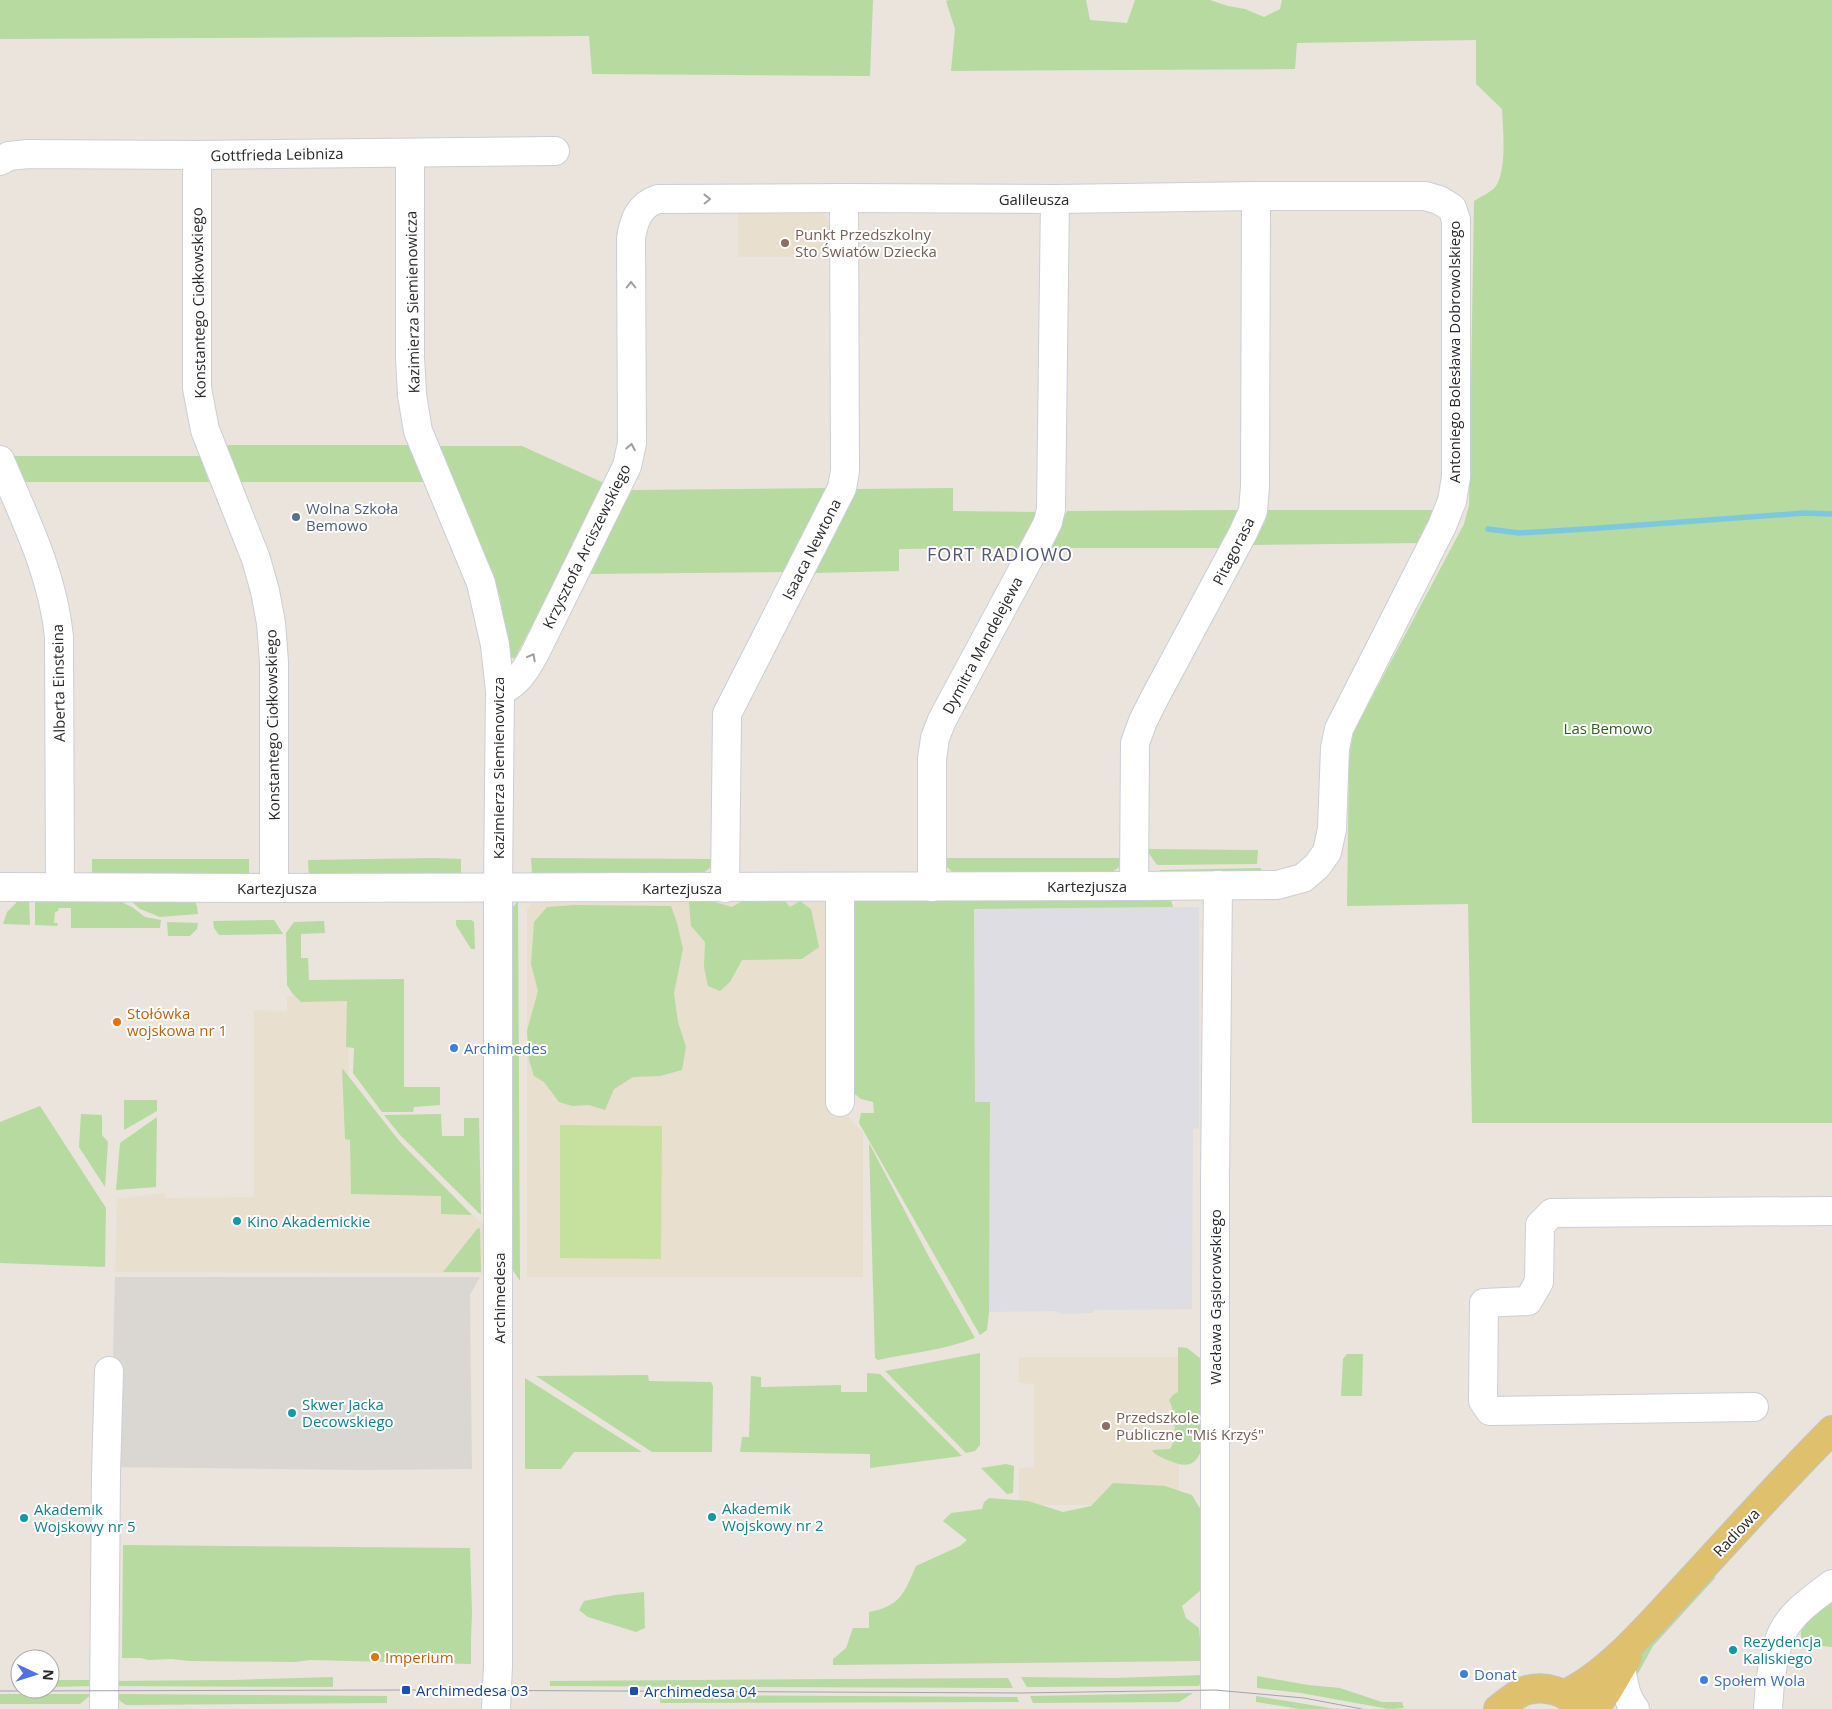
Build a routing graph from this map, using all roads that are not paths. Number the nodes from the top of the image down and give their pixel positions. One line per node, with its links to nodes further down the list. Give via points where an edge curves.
1 (555, 151): 2 (street, Gottfrieda Leibniza)
2 (410, 153): 3 (street, Gottfrieda Leibniza); 11 (street, Kazimierza Siemienowicza, via 410,357 418,431 481,584)
3 (197, 155): 4 (street, Gottfrieda Leibniza, via 28,154 9,156); 18 (street, Konstantego Ciołkowskiego, via 197,388 204,430 256,559 271,622 274,662)
4 (0, 161)
5 (1256, 196): 6 (street, Galileusza); 8 (street, Galileusza); 14 (street, Pitagorasa, via 1253,511 1154,699 1135,743)
6 (1425, 196): 12 (street, Antoniego Bolesława Dobrowolskiego, via 1452,208 1456,220 1456,476 1452,501 1442,526 1339,729 1335,748)
7 (844, 198): 8 (street, Galileusza); 9 (street, Galileusza, one-way to 7); 20 (street, Isaaca Newtona, via 845,471 842,488 727,714)
8 (1055, 199): 17 (street, Dymitra Mendelejewa, via 1052,508 1045,528 935,738 932,759)
9 (651, 203): 11 (street, Krzysztofa Arciszewskiego, one-way to 9, via 515,683 529,664 627,466 632,443 631,238 638,212)
10 (0, 460): 16 (street, Alberta Einsteina, via 40,556 57,616)
11 (500, 692): 19 (street, Kazimierza Siemienowicza)
12 (1332, 829): 13 (street, Kartezjusza, via 1327,852 1303,878 1276,885)
13 (1218, 885): 14 (street, Kartezjusza); 33 (street, Wacława Gąsiorowskiego)
14 (1134, 886): 17 (street, Kartezjusza)
15 (0, 887): 16 (street, Kartezjusza)
16 (60, 887): 18 (street, Kartezjusza)
17 (932, 887): 21 (street, Kartezjusza)
18 (274, 888): 19 (street, Kartezjusza)
19 (498, 888): 20 (street, Kartezjusza); 32 (street, Archimedesa)
20 (725, 888): 21 (street, Kartezjusza)
21 (840, 888): 22 (street)
22 (840, 1102)
23 (1832, 1211): 25 (street, via 1552,1213 1540,1224 1539,1282 1528,1301 1484,1303 1482,1401 1490,1411)
24 (109, 1371): 31 (street)
25 (1754, 1407)
26 (1832, 1430): 28 (main road, Radiowa)
27 (1832, 1584): 37 (street, via 1794,1616 1782,1632)
28 (1641, 1635): 29 (main road, Radiowa); 30 (main road, Radiowa, via 1580,1687)
29 (1621, 1668): 35 (main road, Radiowa); 36 (street, via 1629,1702)
30 (1573, 1701): 34 (main road, via 1543,1689 1523,1691)
31 (104, 1709)
32 (496, 1709)
33 (1215, 1709)
34 (1498, 1709)
35 (1593, 1709)
36 (1635, 1709)
37 (1768, 1709)

